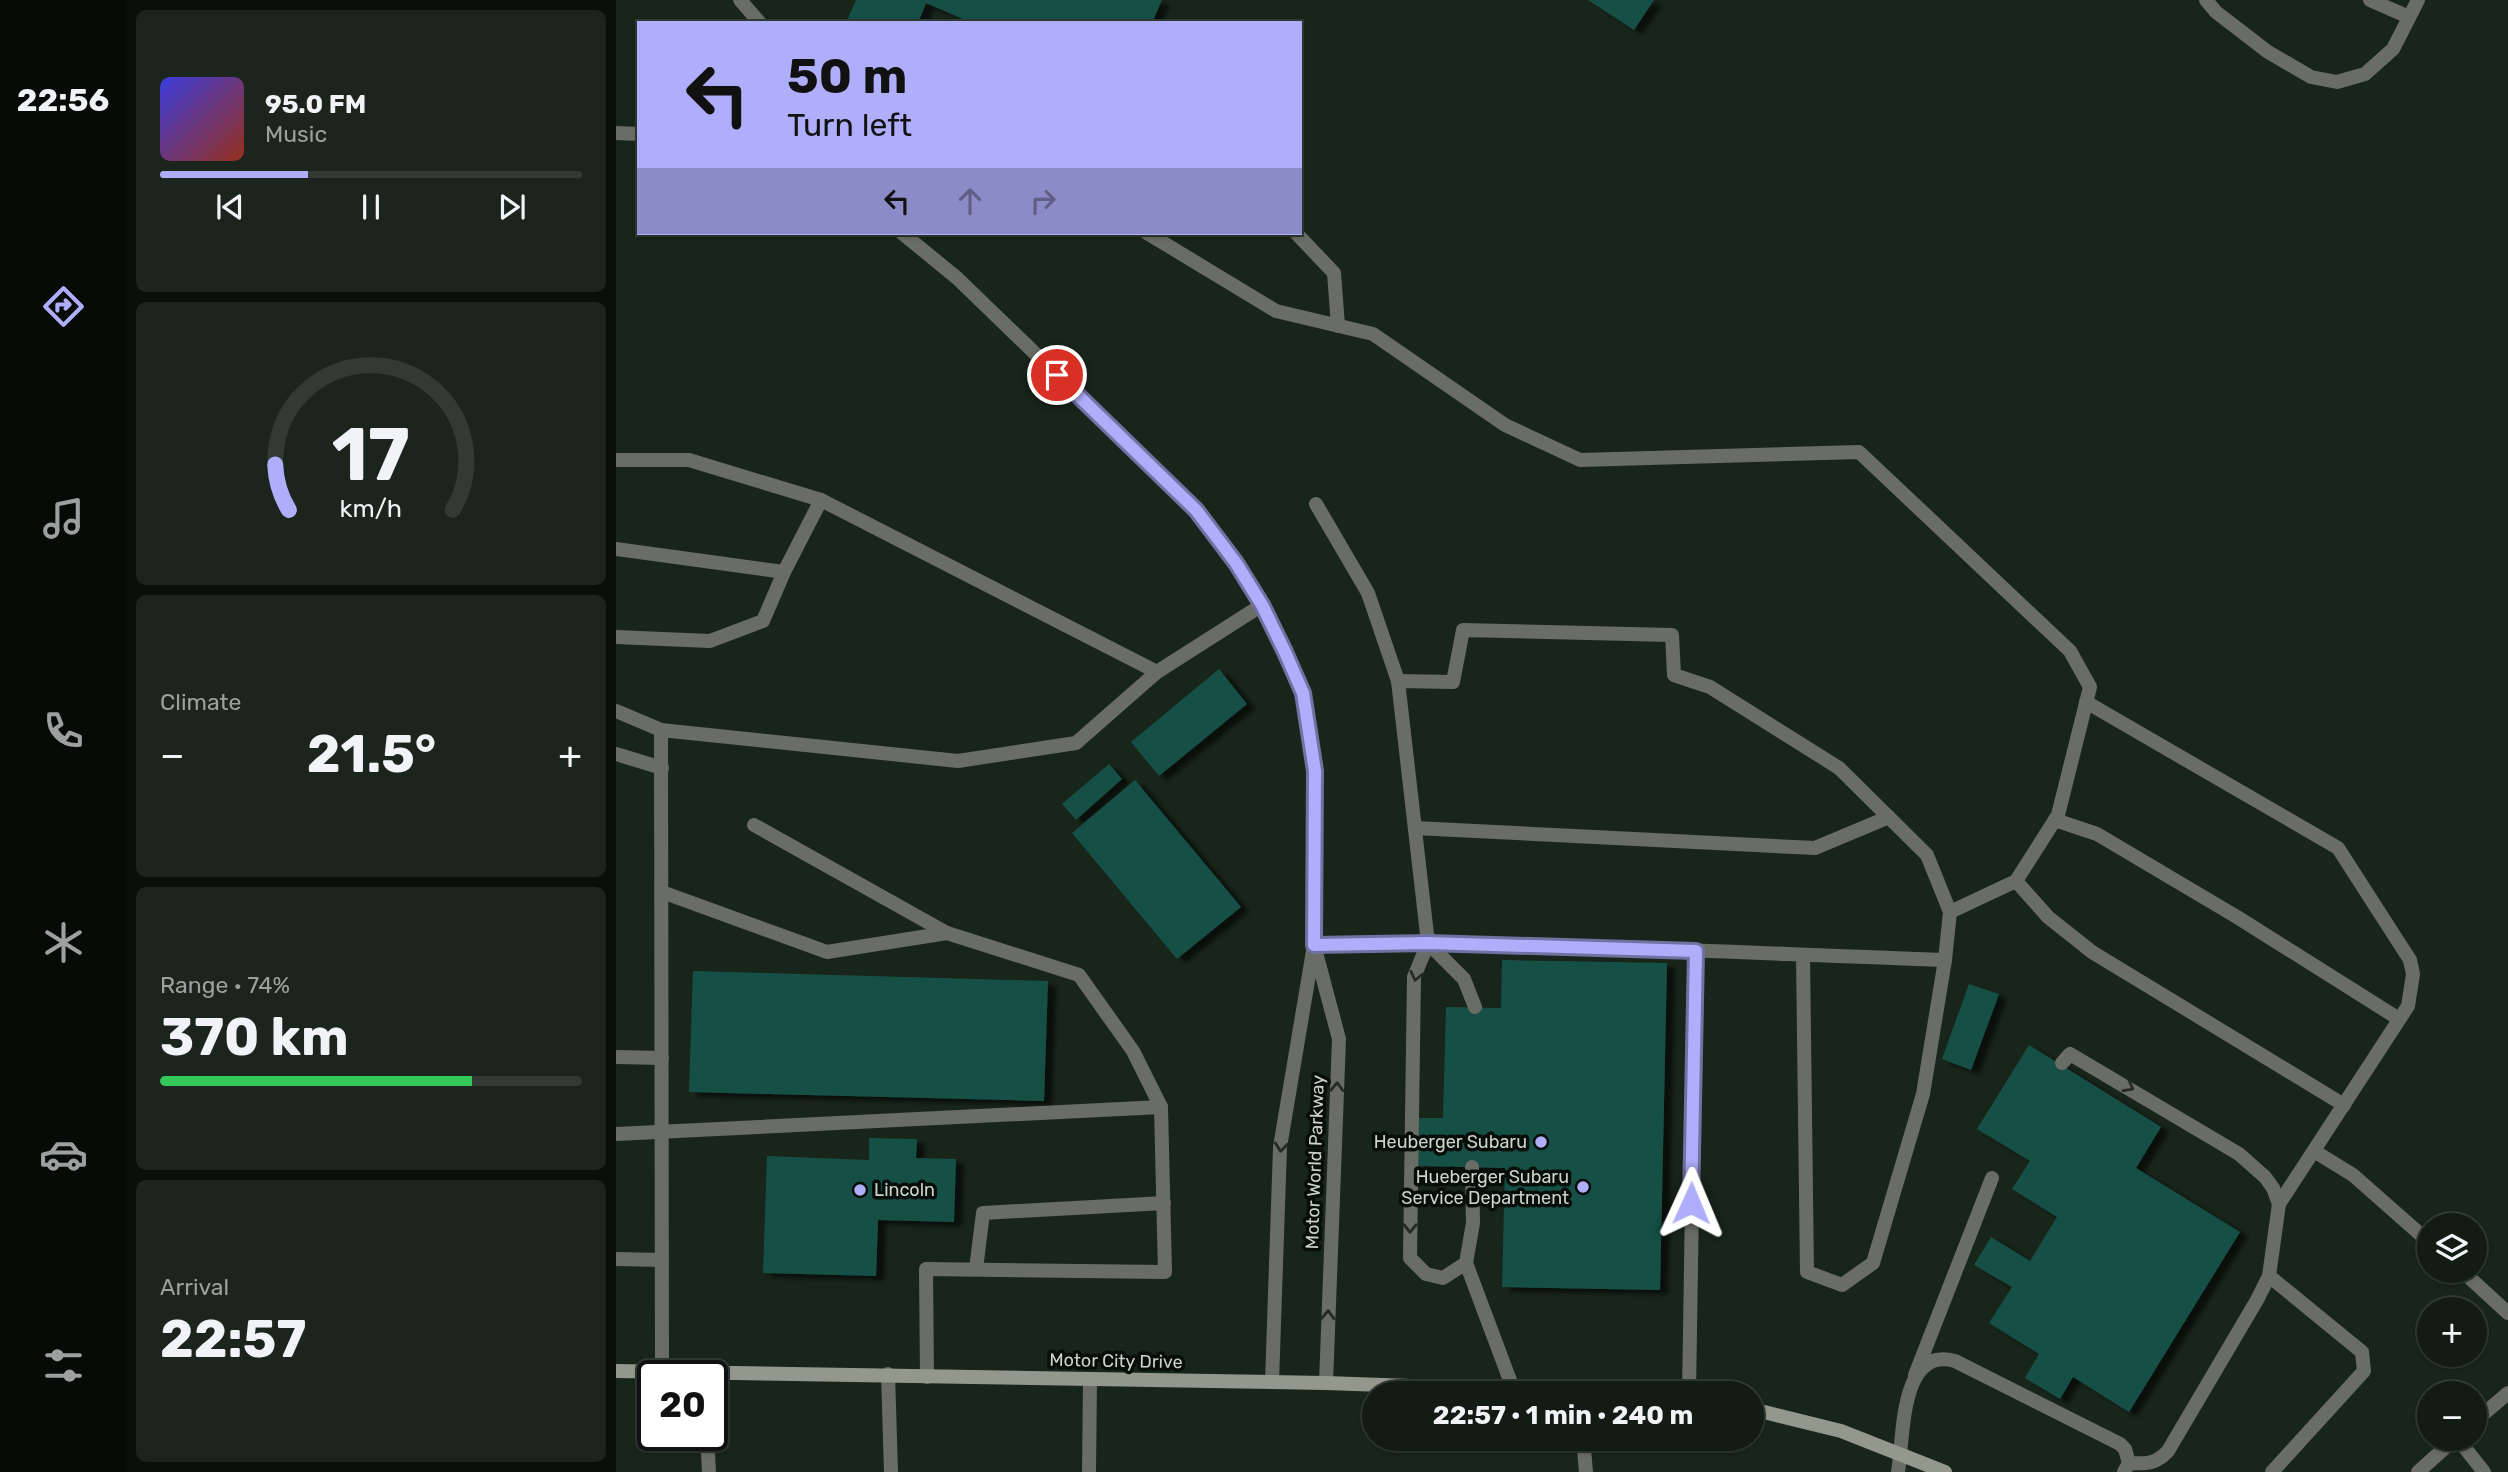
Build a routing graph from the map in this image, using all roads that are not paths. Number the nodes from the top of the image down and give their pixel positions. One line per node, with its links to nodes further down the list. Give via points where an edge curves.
1 (740, 0): 6 (street)
2 (2206, 0): 5 (street, via 2268,51 2311,77 2337,82 2365,74 2393,49)
3 (2370, 0): 5 (street)
4 (2418, 0): 5 (street)
5 (2409, 18)
6 (758, 21)
7 (616, 133): 8 (street)
8 (637, 134)
9 (904, 235): 18 (street, Motor World Parkway, via 957,278 1196,510)
10 (1150, 235): 12 (street, via 1276,311)
11 (1298, 235): 12 (street, via 1334,273)
12 (1338, 326): 22 (street, via 1373,334 1505,425 1580,460 1859,452 2070,651 2090,687)
13 (616, 460): 14 (street, via 689,460)
14 (821, 500): 17 (street); 20 (street)
15 (1315, 504): 21 (street, via 1368,593)
16 (616, 550): 17 (street)
17 (784, 572): 19 (street, via 764,621 710,641)
18 (1262, 605): 20 (street); 36 (street, Motor World Parkway, via 1303,693 1315,771)
19 (616, 637)
20 (1157, 672): 24 (street, via 1076,743 958,761)
21 (1398, 681): 27 (street, via 1452,682 1463,630 1672,635 1674,675 1710,687 1839,768); 30 (street)
22 (2086, 702): 28 (street); 41 (street, via 2338,848 2410,960 2412,992)
23 (616, 711): 24 (street)
24 (662, 730): 26 (street)
25 (616, 754): 26 (street)
26 (662, 768): 32 (street)
27 (1889, 817): 30 (street, via 1815,848); 33 (street, via 1927,855)
28 (2055, 820): 31 (street); 41 (street, via 2096,834)
29 (754, 825): 34 (street)
30 (1415, 828): 35 (street)
31 (2016, 881): 33 (street); 45 (street, via 2048,917 2092,951)
32 (662, 892): 34 (street, via 827,952); 43 (street)
33 (1950, 912): 39 (street)
34 (947, 933): 46 (street, via 1079,975 1133,1051)
35 (1428, 943): 36 (street); 37 (street); 40 (street, via 1464,979); 57 (street, one-way to 57, via 1414,977 1409,1258 1426,1273 1444,1278)
36 (1314, 945): 72 (street, Motor World Parkway, one-way to 72, via 1280,1147); 73 (street, Motor World Parkway, one-way to 36, via 1339,1039)
37 (1696, 951): 38 (street); 71 (street)
38 (1803, 955): 39 (street); 39 (street, via 1807,1272 1842,1285 1873,1262 1923,1094)
39 (1945, 960)
40 (1475, 1007)
41 (2399, 1019): 45 (street)
42 (616, 1057): 43 (street)
43 (662, 1058): 47 (street)
44 (2066, 1058): 53 (street, one-way to 53, via 2239,1154 2265,1177)
45 (2344, 1105): 49 (street)
46 (1161, 1107): 47 (street); 52 (street)
47 (662, 1132): 48 (street); 56 (street)
48 (616, 1134)
49 (2314, 1151): 53 (street); 54 (street, via 2353,1175)
50 (1472, 1167): 57 (street, via 1473,1223)
51 (1992, 1178): 67 (street)
52 (1164, 1203): 58 (street, via 983,1213); 58 (street, via 1165,1272)
53 (2279, 1205): 59 (street)
54 (2417, 1231)
55 (616, 1259): 56 (street)
56 (662, 1260): 62 (street)
57 (1466, 1263): 70 (street)
58 (976, 1269): 68 (street, via 926,1269)
59 (2269, 1276): 83 (street, via 2173,1444); 92 (street, via 2362,1352 2364,1371)
60 (2475, 1283): 61 (street)
61 (2508, 1313)
62 (662, 1360)
63 (616, 1371): 64 (street, Motor City Drive)
64 (637, 1371)
65 (728, 1374): 66 (street, Motor City Drive)
66 (888, 1374): 68 (street, Motor City Drive); 86 (street)
67 (1914, 1376): 82 (street); 84 (street, via 1932,1362 1955,1361 2120,1444)
68 (927, 1377): 69 (street, Motor City Drive)
69 (1090, 1380): 72 (street, Motor City Drive); 87 (street)
70 (1510, 1381)
71 (1689, 1381)
72 (1272, 1382): 73 (street, Motor City Drive)
73 (1326, 1383): 74 (street, Motor City Drive)
74 (1362, 1385)
75 (2508, 1393): 76 (street)
76 (2487, 1411)
77 (1764, 1412): 82 (street, via 1841,1431)
78 (708, 1451): 85 (street)
79 (1584, 1451): 88 (street)
80 (2441, 1451): 93 (street)
81 (2467, 1451): 94 (street)
82 (1901, 1453): 89 (street); 90 (street)
83 (2151, 1464): 84 (street); 91 (street)
84 (2127, 1467)
85 (709, 1472)
86 (891, 1472)
87 (1089, 1472)
88 (1586, 1472)
89 (1898, 1472)
90 (1945, 1472)
91 (2165, 1472)
92 (2272, 1472)
93 (2418, 1472)
94 (2484, 1472)

